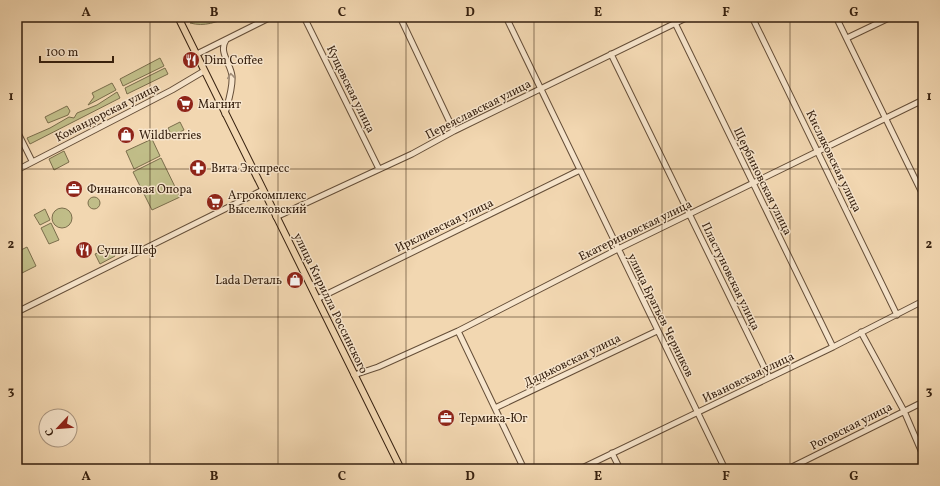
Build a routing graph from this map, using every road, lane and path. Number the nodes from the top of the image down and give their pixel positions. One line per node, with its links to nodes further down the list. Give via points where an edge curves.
1 (178, 17): 13 (main road, улица Кирилла Россинского)
2 (271, 17): 12 (street)
3 (304, 17): 24 (street, Кущевская улица)
4 (400, 17): 21 (street)
5 (506, 17): 16 (street, улица Братьев Черников)
6 (688, 17): 10 (street, Переяславская улица)
7 (752, 17): 22 (street, Кисляковская улица)
8 (836, 17): 11 (street)
9 (891, 17): 11 (street)
10 (675, 23): 14 (street, Переяславская улица); 27 (street, Щербиновская улица)
11 (847, 38): 19 (street)
12 (226, 40): 13 (street); 18 (street, one-way to 12, via 232,77 223,52)
13 (197, 54): 15 (main road, улица Кирилла Россинского)
14 (611, 54): 16 (street, Переяславская улица); 30 (street, Пластуновская улица)
15 (204, 71): 18 (main road, улица Кирилла Россинского); 23 (street, Командорская улица)
16 (541, 88): 21 (street, Переяславская улица); 26 (street, улица Братьев Черников)
17 (923, 100): 19 (street, Екатериновская улица)
18 (225, 114): 28 (main road, улица Кирилла Россинского)
19 (886, 119): 22 (street, Екатериновская улица); 29 (street)
20 (17, 131): 23 (street)
21 (454, 131): 24 (street, Переяславская улица)
22 (818, 152): 27 (street, Екатериновская улица); 36 (street, Кисляковская улица)
23 (32, 162): 25 (street, Командорская улица)
24 (380, 169): 31 (street, Переяславская улица)
25 (17, 170)
26 (580, 170): 32 (street, улица Братьев Черников); 33 (street, Ирклиевская улица)
27 (753, 183): 30 (street, Екатериновская улица); 40 (street, Щербиновская улица)
28 (263, 190): 31 (main road, улица Кирилла Россинского); 35 (street)
29 (923, 195)
30 (690, 213): 32 (street, Екатериновская улица); 42 (street, Пластуновская улица)
31 (276, 217): 33 (main road, улица Кирилла Россинского)
32 (618, 249): 37 (street, Екатериновская улица); 38 (street, улица Братьев Черников)
33 (317, 299): 41 (main road, улица Кирилла Россинского)
34 (923, 301): 36 (street, Ивановская улица)
35 (17, 312)
36 (896, 315): 39 (street, Ивановская улица)
37 (458, 331): 41 (street, Екатериновская улица, via 378,367); 44 (street)
38 (657, 331): 44 (street, Дядьковская улица); 46 (street, улица Братьев Черников)
39 (861, 332): 40 (street, Ивановская улица); 45 (street)
40 (833, 347): 42 (street, Ивановская улица)
41 (354, 374): 49 (main road, улица Кирилла Россинского)
42 (769, 377): 46 (street, Ивановская улица)
43 (923, 402): 45 (street, Роговская улица)
44 (495, 408): 50 (street)
45 (904, 411): 48 (street); 54 (street, Роговская улица)
46 (697, 413): 47 (street, Ивановская улица); 53 (street, улица Братьев Черников)
47 (612, 453): 51 (street, Ивановская улица); 52 (street)
48 (923, 455)
49 (401, 469)
50 (524, 469)
51 (580, 469)
52 (620, 469)
53 (725, 469)
54 (788, 469)

